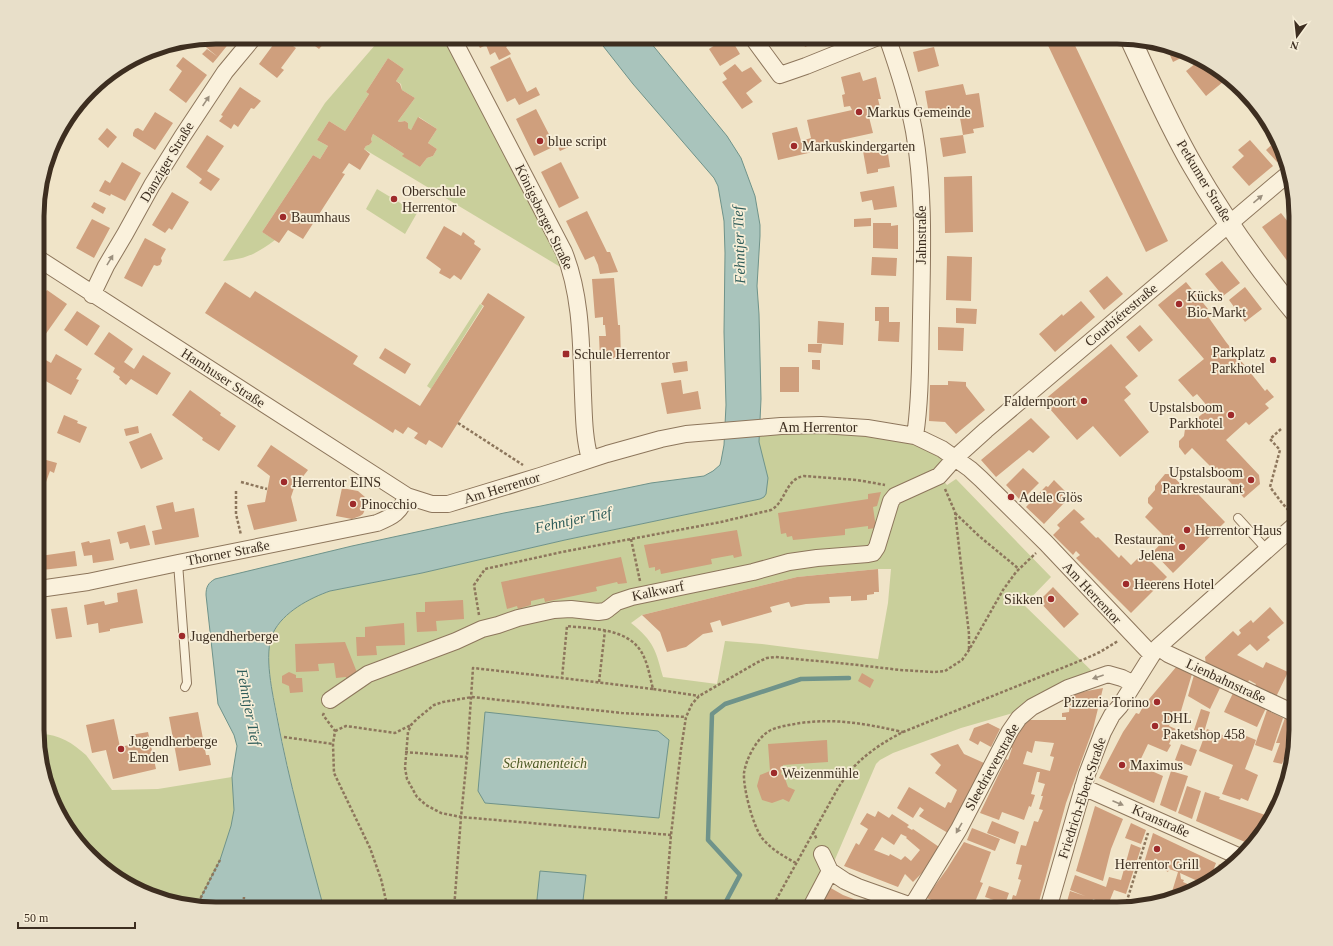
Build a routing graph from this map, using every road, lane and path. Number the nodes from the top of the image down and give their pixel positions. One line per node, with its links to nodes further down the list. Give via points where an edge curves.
1 (248, 44): 10 (street, Danziger Straße, one-way to 1, via 152,185 225,72)
2 (456, 44): 16 (street, Königsberger Straße, via 570,266 577,294 584,431)
3 (757, 44): 4 (street, via 780,75)
4 (861, 44)
5 (889, 44): 14 (street, Jahnstraße, via 914,129 920,177 922,259 919,391)
6 (1133, 44): 8 (street, Petkumer Straße, via 1192,166)
7 (1285, 177): 8 (street, Courbiérestraße, one-way to 7)
8 (1229, 223): 11 (street, Petkumer Straße, via 1255,262); 15 (street, Courbiérestraße)
9 (44, 263): 10 (street, Hamhuser Straße)
10 (92, 295): 23 (street, Hamhuser Straße)
11 (1289, 304)
12 (458, 423): 17 (path)
13 (1281, 429): 25 (path, via 1270,439 1280,450 1270,487)
14 (915, 436): 15 (street, Am Herrentor, via 934,444); 16 (street, Am Herrentor, via 867,428 800,425 686,434)
15 (955, 458): 18 (street, Kalkwarf); 29 (street, Am Herrentor, via 981,479)
16 (590, 459): 17 (street, Am Herrentor)
17 (540, 476): 23 (street, Am Herrentor, via 448,504 432,504)
18 (939, 476): 22 (street, Kalkwarf); 24 (path)
19 (241, 482): 20 (path)
20 (268, 489)
21 (236, 491): 30 (path, via 236,514)
22 (904, 491): 28 (path, via 857,480 804,476 790,484 777,506 771,510); 35 (street, Kalkwarf, via 891,501 877,548 873,553 789,562)
23 (407, 496): 30 (street, Thorner Straße, via 398,512 377,523)
24 (955, 512): 33 (path); 40 (path)
25 (1289, 513)
26 (1238, 518): 31 (lane)
27 (1289, 523): 31 (street, Friedrich-Ebert-Straße)
28 (631, 539): 35 (path); 37 (path, via 485,568 474,585)
29 (1046, 543): 33 (path); 39 (street, Am Herrentor)
30 (244, 549): 32 (street, Thorner Straße)
31 (1267, 550): 41 (street, Friedrich-Ebert-Straße)
32 (178, 563): 34 (street, Thorner Straße, via 88,582); 45 (lane, via 187,683)
33 (1019, 570): 40 (path, via 1003,590)
34 (44, 588)
35 (643, 594): 36 (street, Kalkwarf, via 621,600)
36 (608, 609): 37 (street, Kalkwarf, via 598,612 554,610); 38 (path)
37 (482, 629): 49 (street, Kalkwarf, via 368,674)
38 (605, 630): 42 (path, via 567,626); 43 (path); 46 (path, via 628,638 642,652)
39 (1130, 633): 41 (street, Am Herrentor); 54 (path, via 1087,658)
40 (969, 650): 47 (path, via 962,660 950,669 934,672 767,658)
41 (1155, 651): 44 (street, Friedrich-Ebert-Straße); 50 (street, Lienbahnstraße, via 1168,654)
42 (562, 678): 43 (path); 48 (path, via 473,668)
43 (599, 682): 46 (path)
44 (1134, 684): 59 (street, Friedrich-Ebert-Straße, via 1103,732); 77 (street, Sleedrieverstraße, one-way to 77, via 1108,674 1055,694 1022,715 1010,731 959,828)
45 (185, 687)
46 (653, 689): 47 (path)
47 (699, 696): 51 (path)
48 (472, 697): 51 (path); 52 (path, via 434,706); 58 (path)
49 (330, 700): 53 (path, via 323,715)
50 (1289, 711)
51 (686, 717): 62 (path)
52 (411, 725): 53 (path, via 395,733 346,726); 57 (path)
53 (336, 731): 56 (path)
54 (903, 732): 66 (path, via 894,736 851,770 838,788); 66 (path, via 850,722 813,722 778,727 759,740 744,775 750,808 766,843)
55 (284, 737): 56 (path)
56 (333, 744): 71 (path, via 334,773 370,848)
57 (405, 752): 58 (path); 60 (path, via 407,779 417,797 434,810)
58 (467, 757): 60 (path)
59 (1083, 787): 61 (street, Kranstraße, one-way to 61); 78 (street, Friedrich-Ebert-Straße)
60 (461, 817): 62 (path); 72 (path)
61 (1153, 818): 64 (street, Kranstraße); 79 (path)
62 (670, 835): 73 (path)
63 (822, 854): 67 (street)
64 (1236, 855)
65 (220, 860): 69 (path)
66 (796, 863): 74 (path)
67 (830, 871): 75 (street); 76 (street, via 858,887)
68 (244, 897): 70 (path)
69 (199, 902)
70 (244, 902)
71 (386, 902)
72 (455, 902)
73 (665, 902)
74 (774, 902)
75 (814, 902)
76 (896, 902)
77 (912, 902)
78 (1050, 902)
79 (1127, 902)

